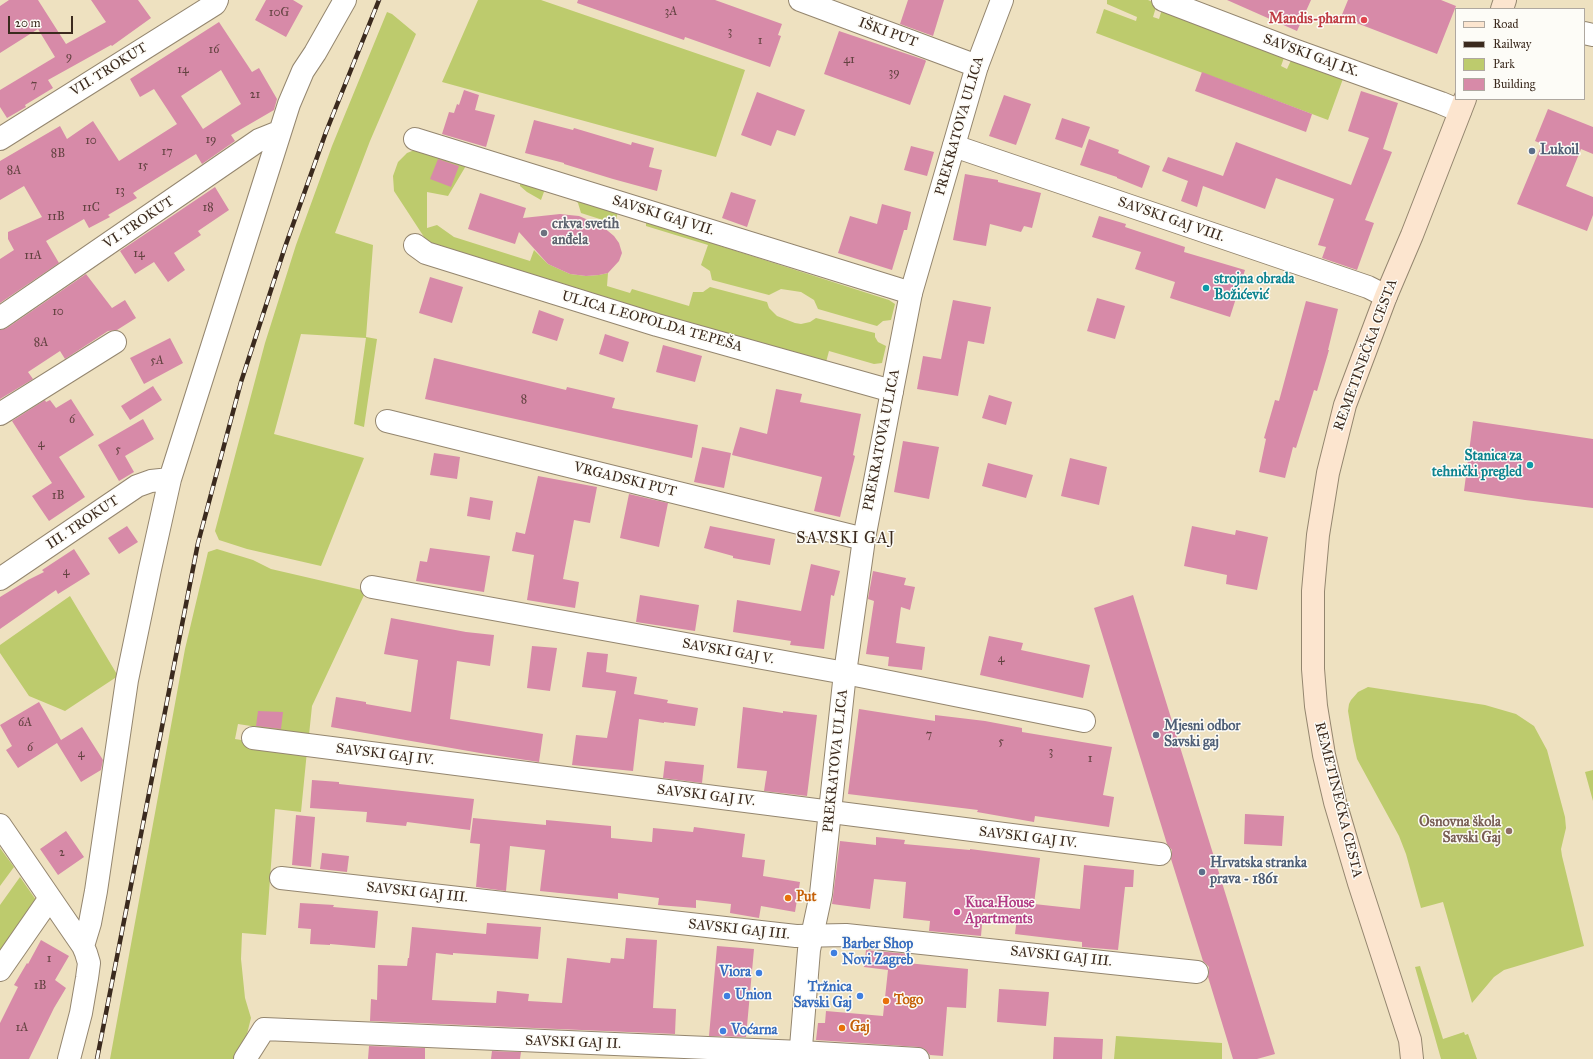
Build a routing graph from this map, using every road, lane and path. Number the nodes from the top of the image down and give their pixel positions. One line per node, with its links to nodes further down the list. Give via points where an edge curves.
1 (217, 0): 9 (street, VII. TROKUT, via 215,4)
2 (345, 0): 8 (street, via 303,71)
3 (800, 0): 6 (street, IŠKI PUT)
4 (1002, 0): 6 (street, PREKRATOVA ULICA)
5 (1163, 0): 7 (street, SAVSKI GAJ IX., via 1441,102)
6 (976, 66): 11 (street, PREKRATOVA ULICA)
7 (1463, 105): 14 (main road, REMETINEČKA CESTA)
8 (279, 132): 15 (street, VI. TROKUT, via 259,140); 20 (street)
9 (0, 139)
10 (415, 139): 13 (street, SAVSKI GAJ VII.)
11 (954, 146): 13 (street, PREKRATOVA ULICA); 14 (street, SAVSKI GAJ VIII.)
12 (415, 245): 17 (street, ULICA LEOPOLDA TEPEŠA, via 426,253 658,325)
13 (911, 293): 17 (street, PREKRATOVA ULICA)
14 (1386, 296): 36 (main road, REMETINEČKA CESTA, via 1345,404 1328,473 1318,535 1313,591 1313,669 1320,734 1336,802 1358,883)
15 (0, 318)
16 (115, 342): 18 (street)
17 (892, 391): 21 (street, PREKRATOVA ULICA)
18 (0, 414)
19 (387, 421): 21 (street, VRGADSKI PUT)
20 (170, 479): 22 (street, III. TROKUT, via 137,486); 33 (street, via 127,680 96,891)
21 (864, 539): 24 (street, PREKRATOVA ULICA)
22 (0, 579)
23 (372, 587): 24 (street, SAVSKI GAJ V.)
24 (845, 673): 25 (street, SAVSKI GAJ V.); 27 (street, PREKRATOVA ULICA)
25 (1084, 721)
26 (253, 738): 27 (street, SAVSKI GAJ IV.)
27 (830, 812): 29 (street, SAVSKI GAJ IV.); 32 (street, PREKRATOVA ULICA, via 821,894)
28 (0, 825): 31 (street)
29 (1160, 854)
30 (281, 878): 32 (street, SAVSKI GAJ III., via 796,936)
31 (50, 898): 33 (street); 34 (street)
32 (813, 935): 35 (street, SAVSKI GAJ III., via 846,935); 37 (street, PREKRATOVA ULICA, via 809,950)
33 (83, 946): 38 (street, via 89,963 81,1013)
34 (0, 970)
35 (1197, 972)
36 (1411, 1050): 41 (main road, REMETINEČKA CESTA)
37 (800, 1056): 39 (street, SAVSKI GAJ II., via 264,1029); 40 (street, SAVSKI GAJ II.)
38 (69, 1059)
39 (245, 1059)
40 (918, 1059)
41 (1422, 1059)

